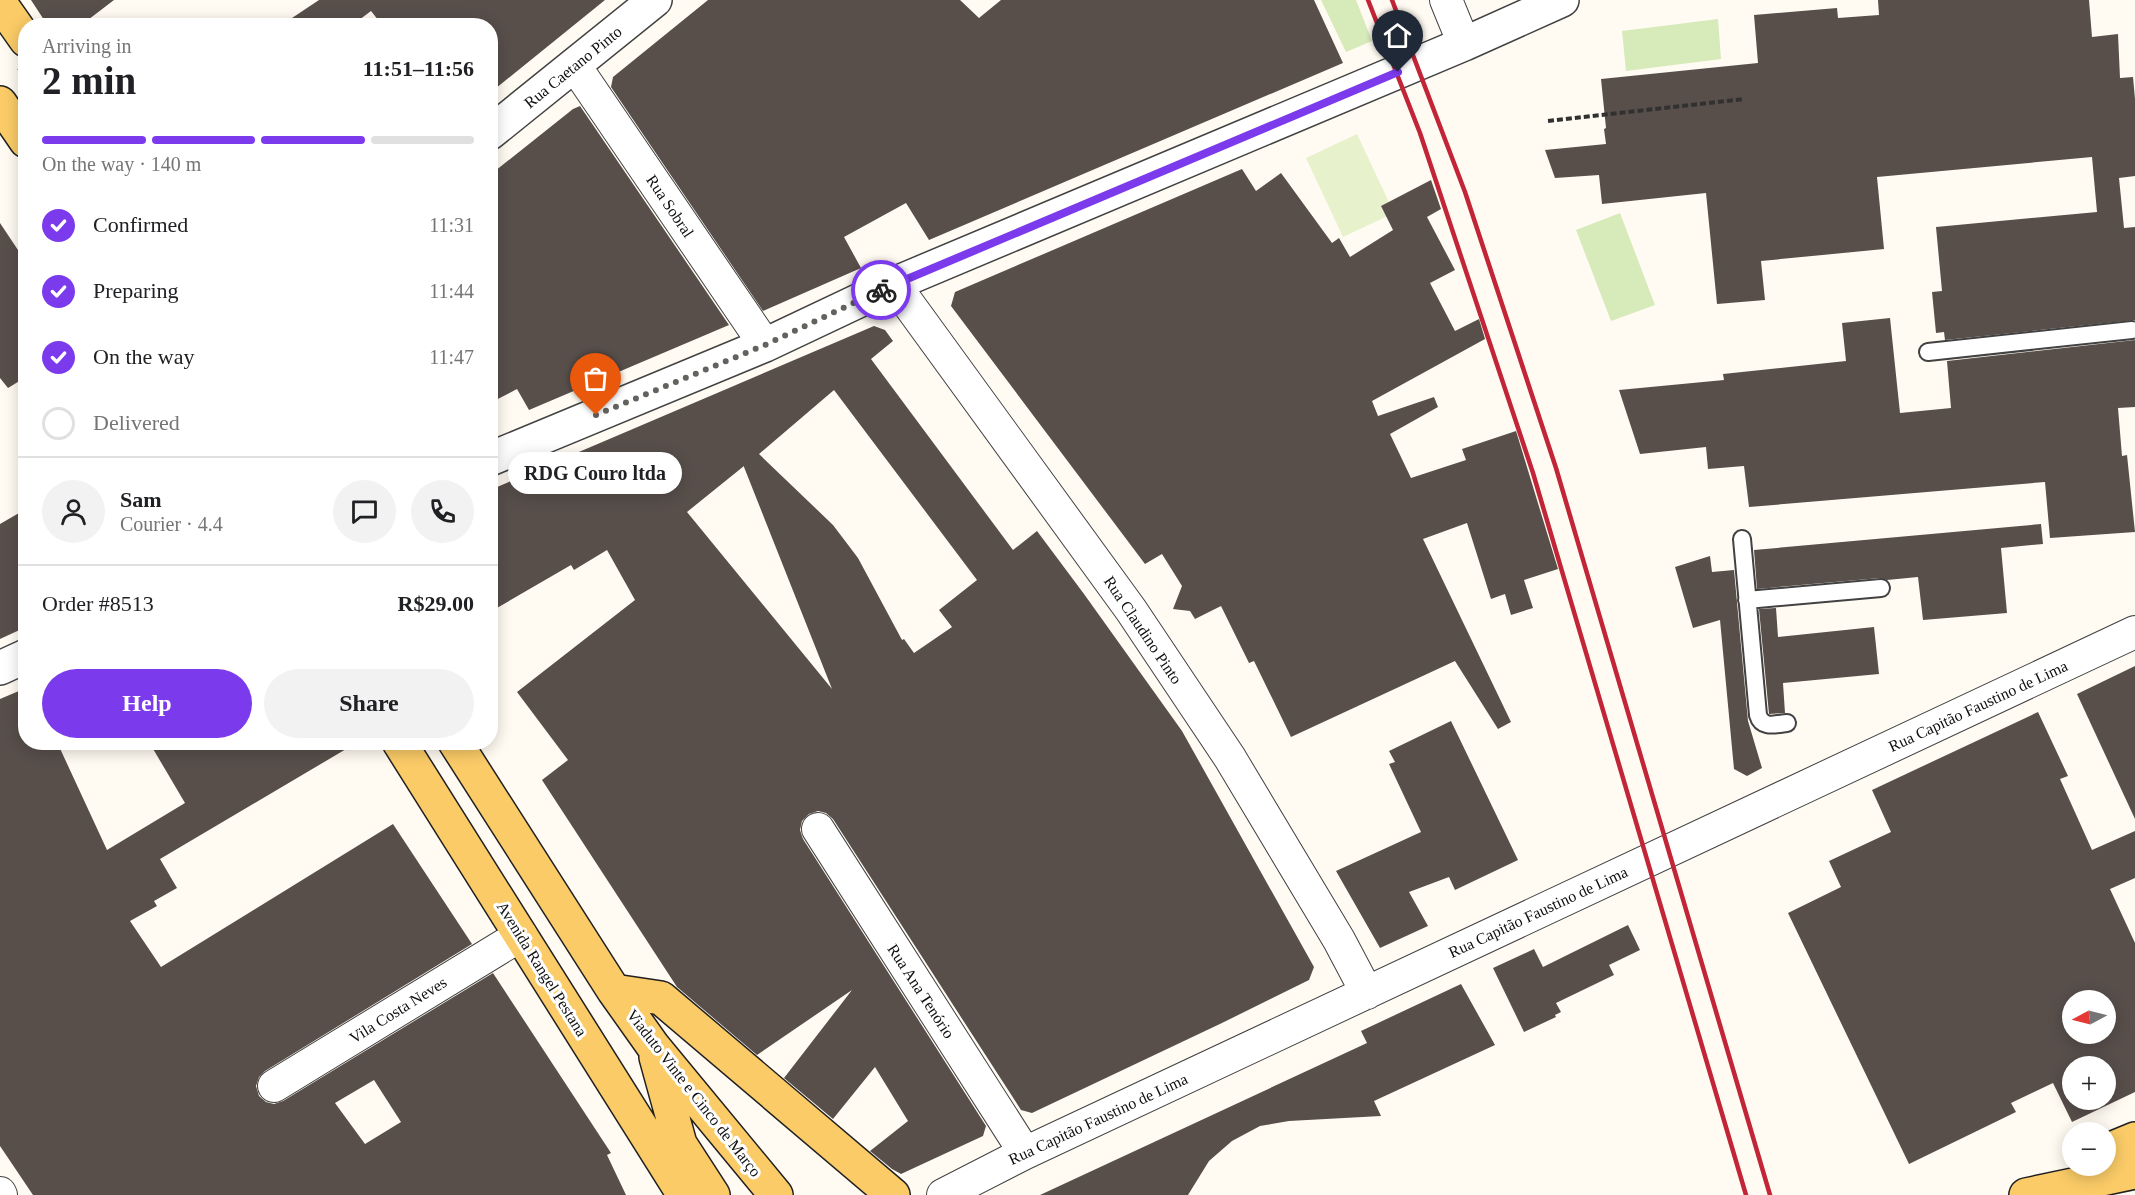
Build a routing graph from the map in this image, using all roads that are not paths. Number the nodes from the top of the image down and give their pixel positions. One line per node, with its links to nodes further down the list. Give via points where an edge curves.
1 (655, 0): 7 (street, Rua Caetano Pinto)
2 (1446, 0): 6 (street)
3 (1562, 0): 6 (street)
4 (0, 3): 5 (main road)
5 (18, 29)
6 (1464, 45): 11 (street)
7 (575, 66): 9 (street, Rua Caetano Pinto); 13 (street, Rua Sobral)
8 (0, 103): 10 (main road)
9 (498, 127)
10 (18, 129)
11 (894, 284): 13 (street); 28 (street, Rua Claudino Pinto, via 1144,630 1230,758)
12 (2132, 330): 14 (lane)
13 (765, 345): 15 (street)
14 (1928, 352)
15 (498, 456)
16 (1742, 539): 18 (lane)
17 (1881, 588): 18 (lane)
18 (1748, 600): 22 (lane, via 1760,722)
19 (2135, 632): 28 (street, Rua Capitão Faustino de Lima)
20 (18, 660): 21 (street)
21 (0, 668)
22 (1787, 723)
23 (404, 750): 26 (main road, Avenida Rangel Pestana)
24 (460, 750): 27 (main road)
25 (818, 829): 33 (street, Rua Ana Tenório)
26 (521, 935): 30 (street, Vila Costa Neves); 36 (main road, Avenida Rangel Pestana)
27 (614, 991): 29 (main road, Viaduto Vinte e Cinco de Março); 39 (main road, via 661,998)
28 (1368, 993): 33 (street, Rua Capitão Faustino de Lima)
29 (653, 1046): 37 (main road, via 680,1144); 38 (main road, Viaduto Vinte e Cinco de Março)
30 (274, 1086)
31 (2135, 1138): 32 (main road)
32 (2116, 1147)
33 (1025, 1153): 40 (street, Rua Capitão Faustino de Lima)
34 (2062, 1172): 41 (main road)
35 (2135, 1172): 42 (main road)
36 (684, 1195)
37 (713, 1195)
38 (776, 1195)
39 (893, 1195)
40 (943, 1195)
41 (2017, 1195)
42 (2026, 1195)

